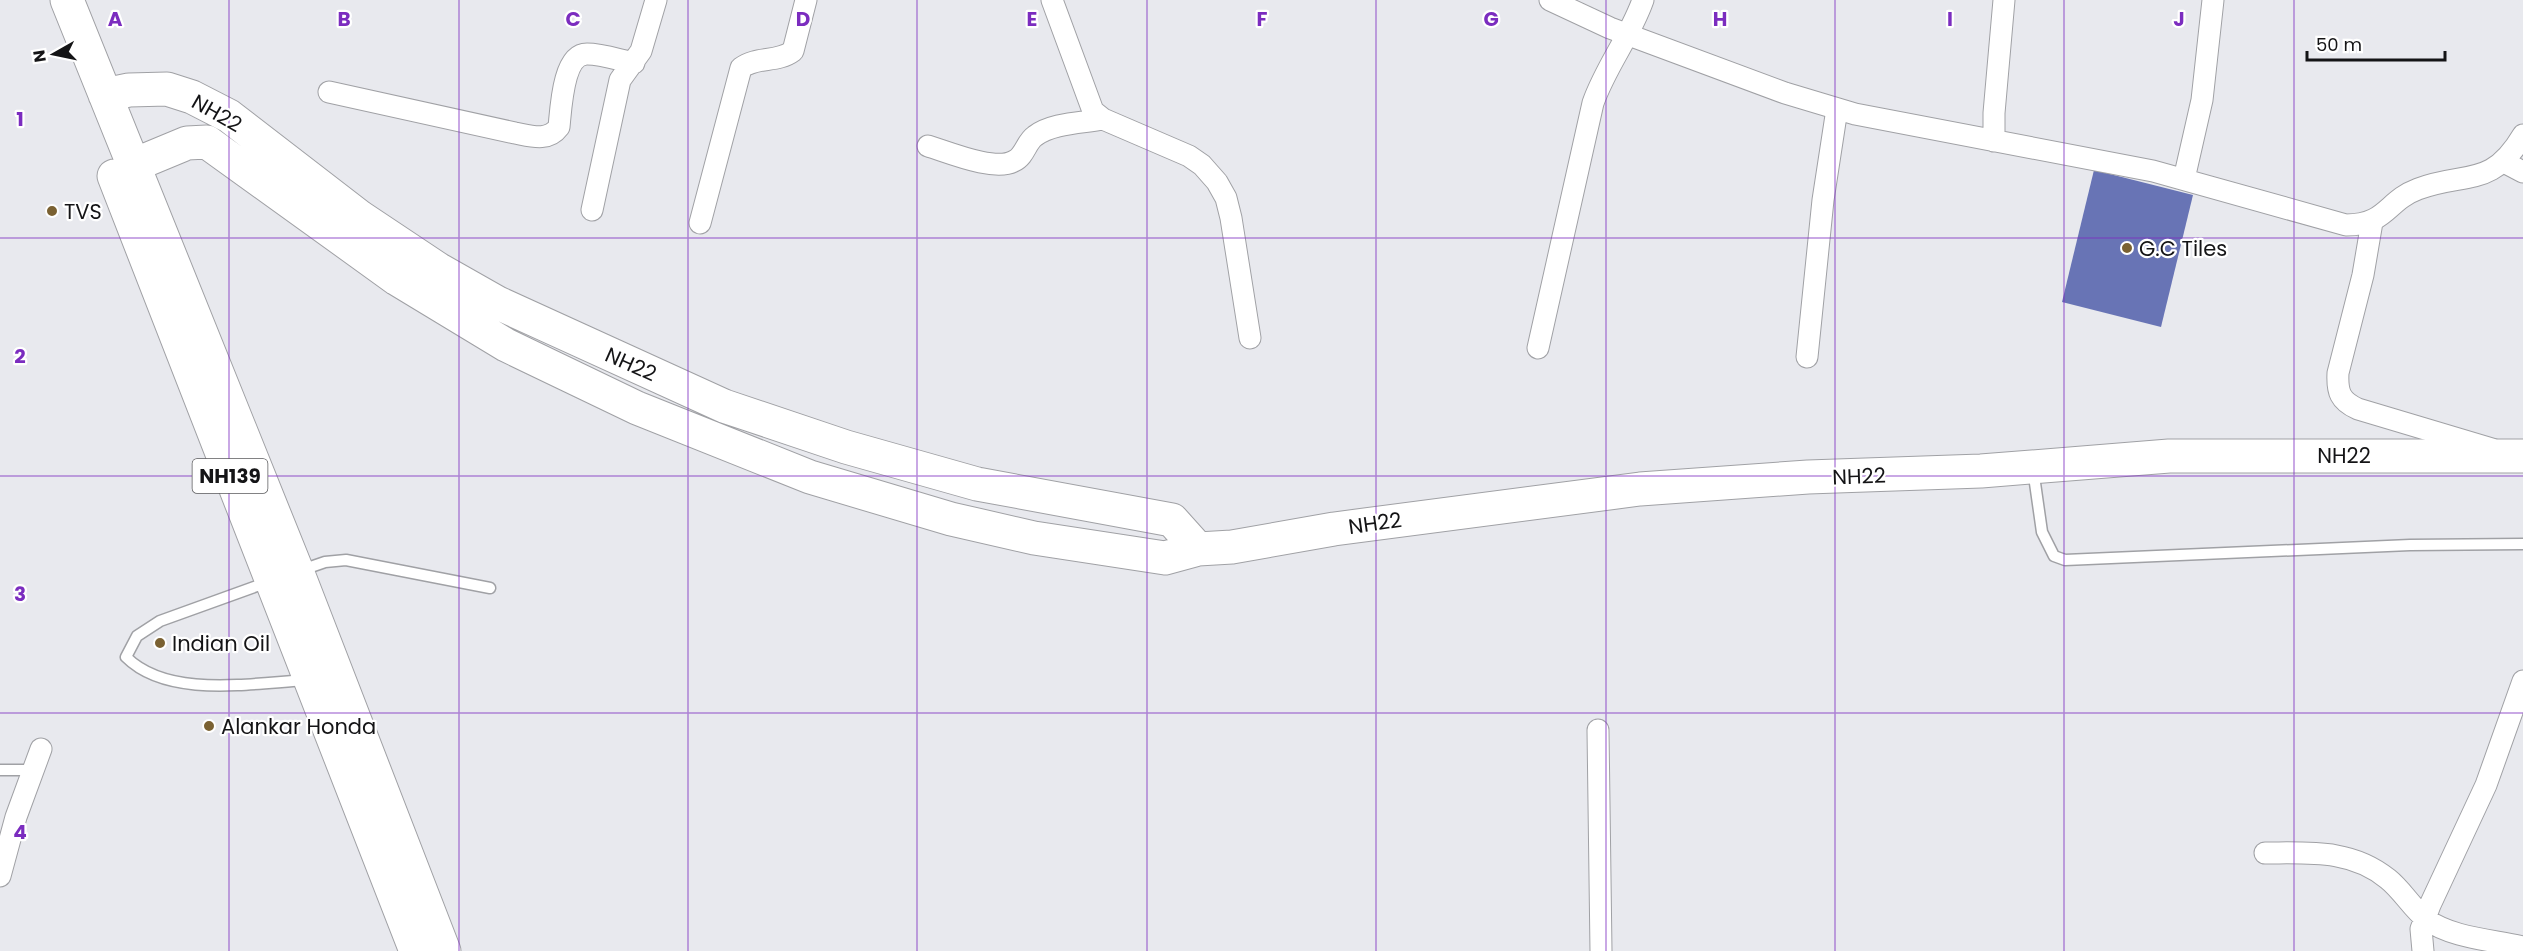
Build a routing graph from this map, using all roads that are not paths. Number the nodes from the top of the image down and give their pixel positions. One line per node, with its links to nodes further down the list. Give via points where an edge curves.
1 (46, 0): 33 (highway, NH139)
2 (67, 0): 13 (highway, NH139)
3 (656, 0): 11 (street)
4 (806, 0): 25 (street, via 793,51 785,57 749,62 741,69)
5 (1052, 0): 15 (street, via 1085,97)
6 (1550, 0): 10 (street)
7 (1643, 0): 10 (street)
8 (2004, 0): 17 (street)
9 (2213, 0): 22 (street, via 2202,100)
10 (1629, 35): 14 (street); 27 (street, via 1601,81 1593,103)
11 (634, 63): 12 (street, via 586,54 577,56 570,64 559,127 546,137); 23 (street, via 620,80)
12 (329, 92)
13 (105, 95): 20 (highway, NH139); 32 (highway, NH22, via 167,89 192,97 229,116 360,217 438,269 498,303 724,406 846,447 977,484 1172,520)
14 (1837, 109): 17 (street); 28 (street)
15 (1103, 119): 18 (street, via 1044,131 1033,137 1014,162 987,163); 26 (street, via 1189,156 1217,182 1231,218)
16 (2523, 135): 19 (street)
17 (1994, 141): 22 (street)
18 (928, 146)
19 (2504, 162): 21 (street); 24 (street, via 2475,177 2417,189)
20 (134, 165): 32 (highway, NH22, via 187,143 207,142 397,279 506,345 637,408 810,477 951,519 1034,538 1165,558); 33 (highway, NH139)
21 (2523, 172)
22 (2184, 179): 24 (street, via 2346,225)
23 (592, 210)
24 (2372, 222): 29 (street, via 2338,373 2340,397 2358,409)
25 (700, 223)
26 (1250, 338)
27 (1538, 348)
28 (1807, 357)
29 (2518, 456): 30 (highway, NH22, via 2169,456)
30 (2032, 467): 31 (lane, via 2042,532 2054,556 2065,560); 32 (highway, NH22, via 1640,489)
31 (2523, 544)
32 (1198, 549)
33 (284, 576): 34 (lane, via 325,562 346,560); 35 (highway, NH139); 35 (lane, via 160,621 137,636 126,657 139,669 168,681 237,684); 47 (highway, NH139)
34 (490, 588)
35 (310, 679): 46 (highway, NH139)
36 (2523, 681): 44 (street, via 2486,785)
37 (1598, 730): 48 (street)
38 (41, 748): 40 (street)
39 (0, 770): 40 (lane)
40 (32, 770): 41 (street)
41 (6, 831): 43 (street)
42 (2265, 853): 44 (street, via 2318,853 2353,858 2388,878)
43 (0, 876)
44 (2425, 918): 45 (street, via 2460,933); 49 (street, via 2421,929)
45 (2523, 947)
46 (416, 951)
47 (444, 951)
48 (1601, 951)
49 (2423, 951)

